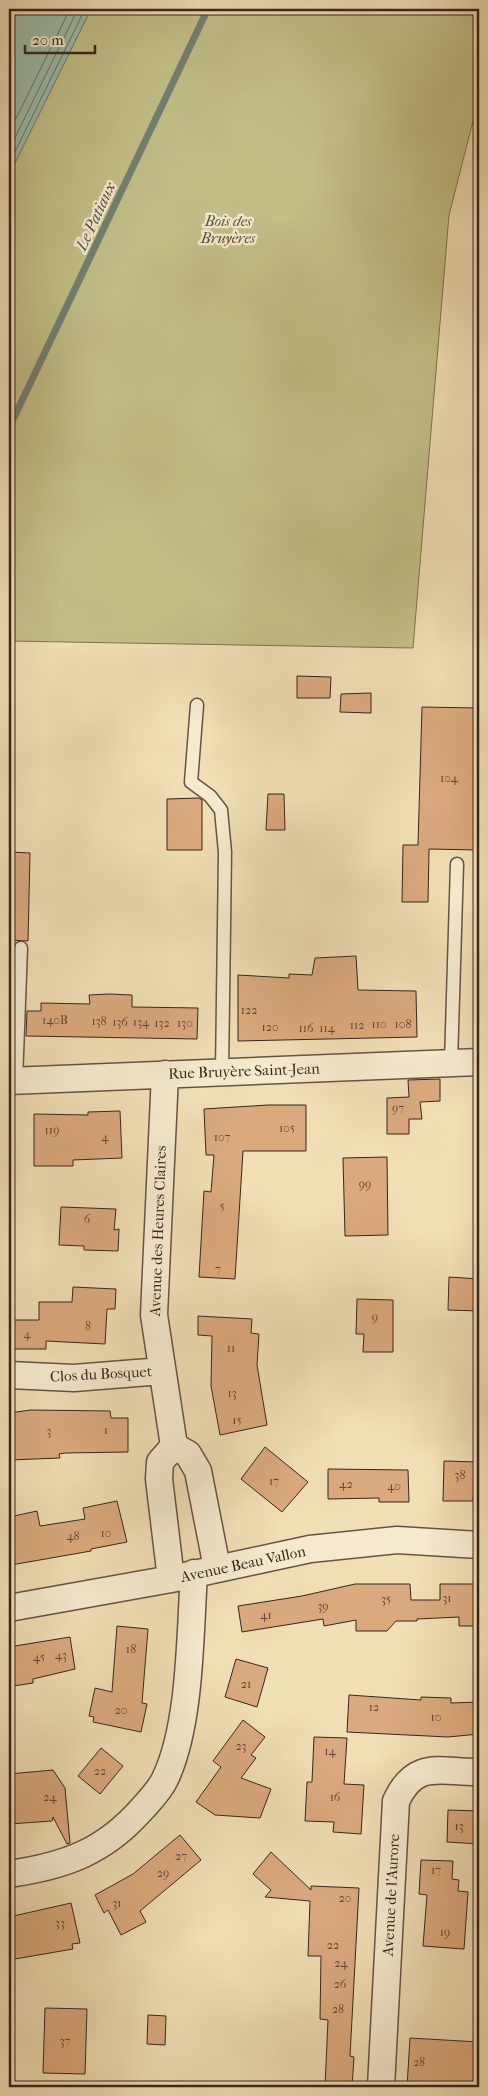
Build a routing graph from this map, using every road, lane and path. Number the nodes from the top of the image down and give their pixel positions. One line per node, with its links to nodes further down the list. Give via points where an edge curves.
1 (197, 705): 6 (lane, via 191,782 210,796 221,810 225,852)
2 (457, 864): 5 (lane)
3 (21, 948): 8 (lane)
4 (479, 1062): 5 (street, Rue Bruyère Saint-Jean)
5 (451, 1063): 6 (street, Rue Bruyère Saint-Jean)
6 (222, 1072): 7 (street, Rue Bruyère Saint-Jean)
7 (165, 1074): 8 (street, Rue Bruyère Saint-Jean); 9 (street, Avenue des Heures Claires, via 154,1315)
8 (13, 1081)
9 (162, 1371): 10 (street, Clos du Bosquet, via 74,1378); 11 (street, Avenue des Heures Claires)
10 (9, 1375)
11 (174, 1446): 13 (street, via 188,1454 198,1471); 13 (street, via 160,1462 159,1479)
12 (479, 1545): 13 (street, Avenue Beau Vallon, via 397,1540 310,1549)
13 (194, 1573): 14 (street, Avenue Beau Vallon); 16 (street, via 183,1710 177,1747 165,1780 131,1822 109,1841 73,1859)
14 (9, 1608)
15 (479, 1772): 17 (street, Avenue de l'Aurore, via 436,1769 415,1776 404,1784 396,1800)
16 (9, 1874)
17 (380, 2087)

